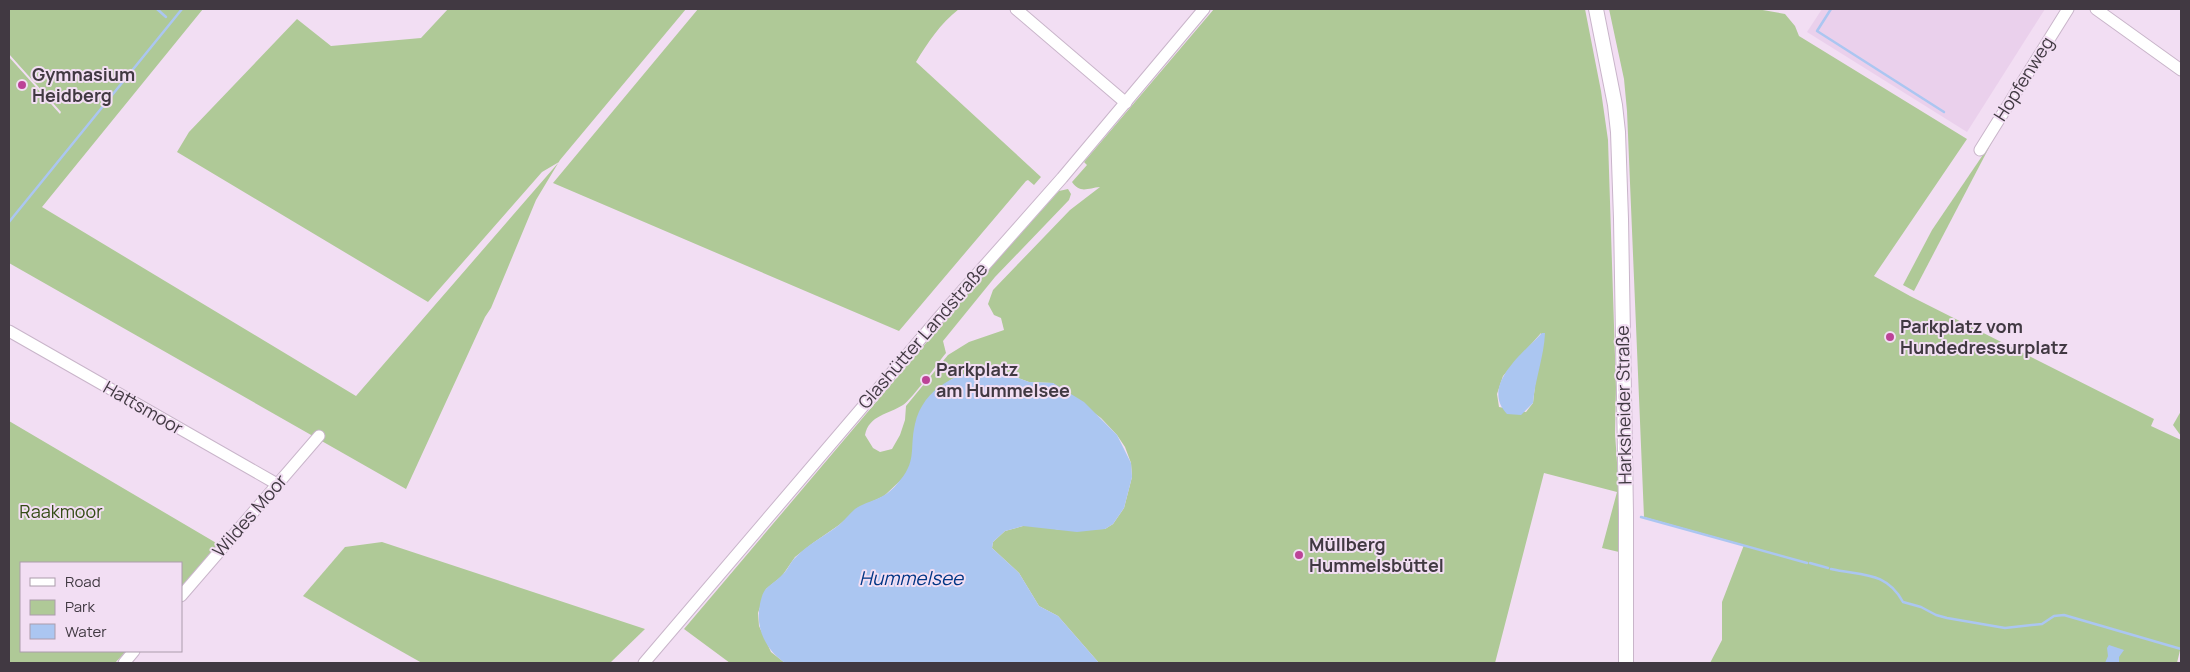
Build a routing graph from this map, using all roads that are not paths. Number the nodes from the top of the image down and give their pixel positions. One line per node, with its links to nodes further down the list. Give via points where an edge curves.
1 (1016, 9): 7 (street)
2 (1204, 9): 7 (street, Glashütter Landstraße)
3 (1596, 9): 16 (main road, Harksheider Straße, via 1615,105 1622,219)
4 (2068, 9): 8 (street, Hopfenweg)
5 (2096, 9): 6 (street)
6 (2181, 70)
7 (1126, 103): 15 (street, Glashütter Landstraße)
8 (1980, 150)
9 (9, 331): 11 (street, Hattsmoor)
10 (319, 436): 11 (street, Wildes Moor)
11 (277, 484): 12 (street, Wildes Moor)
12 (182, 595)
13 (133, 652): 14 (street)
14 (124, 663)
15 (644, 663)
16 (1626, 663)

